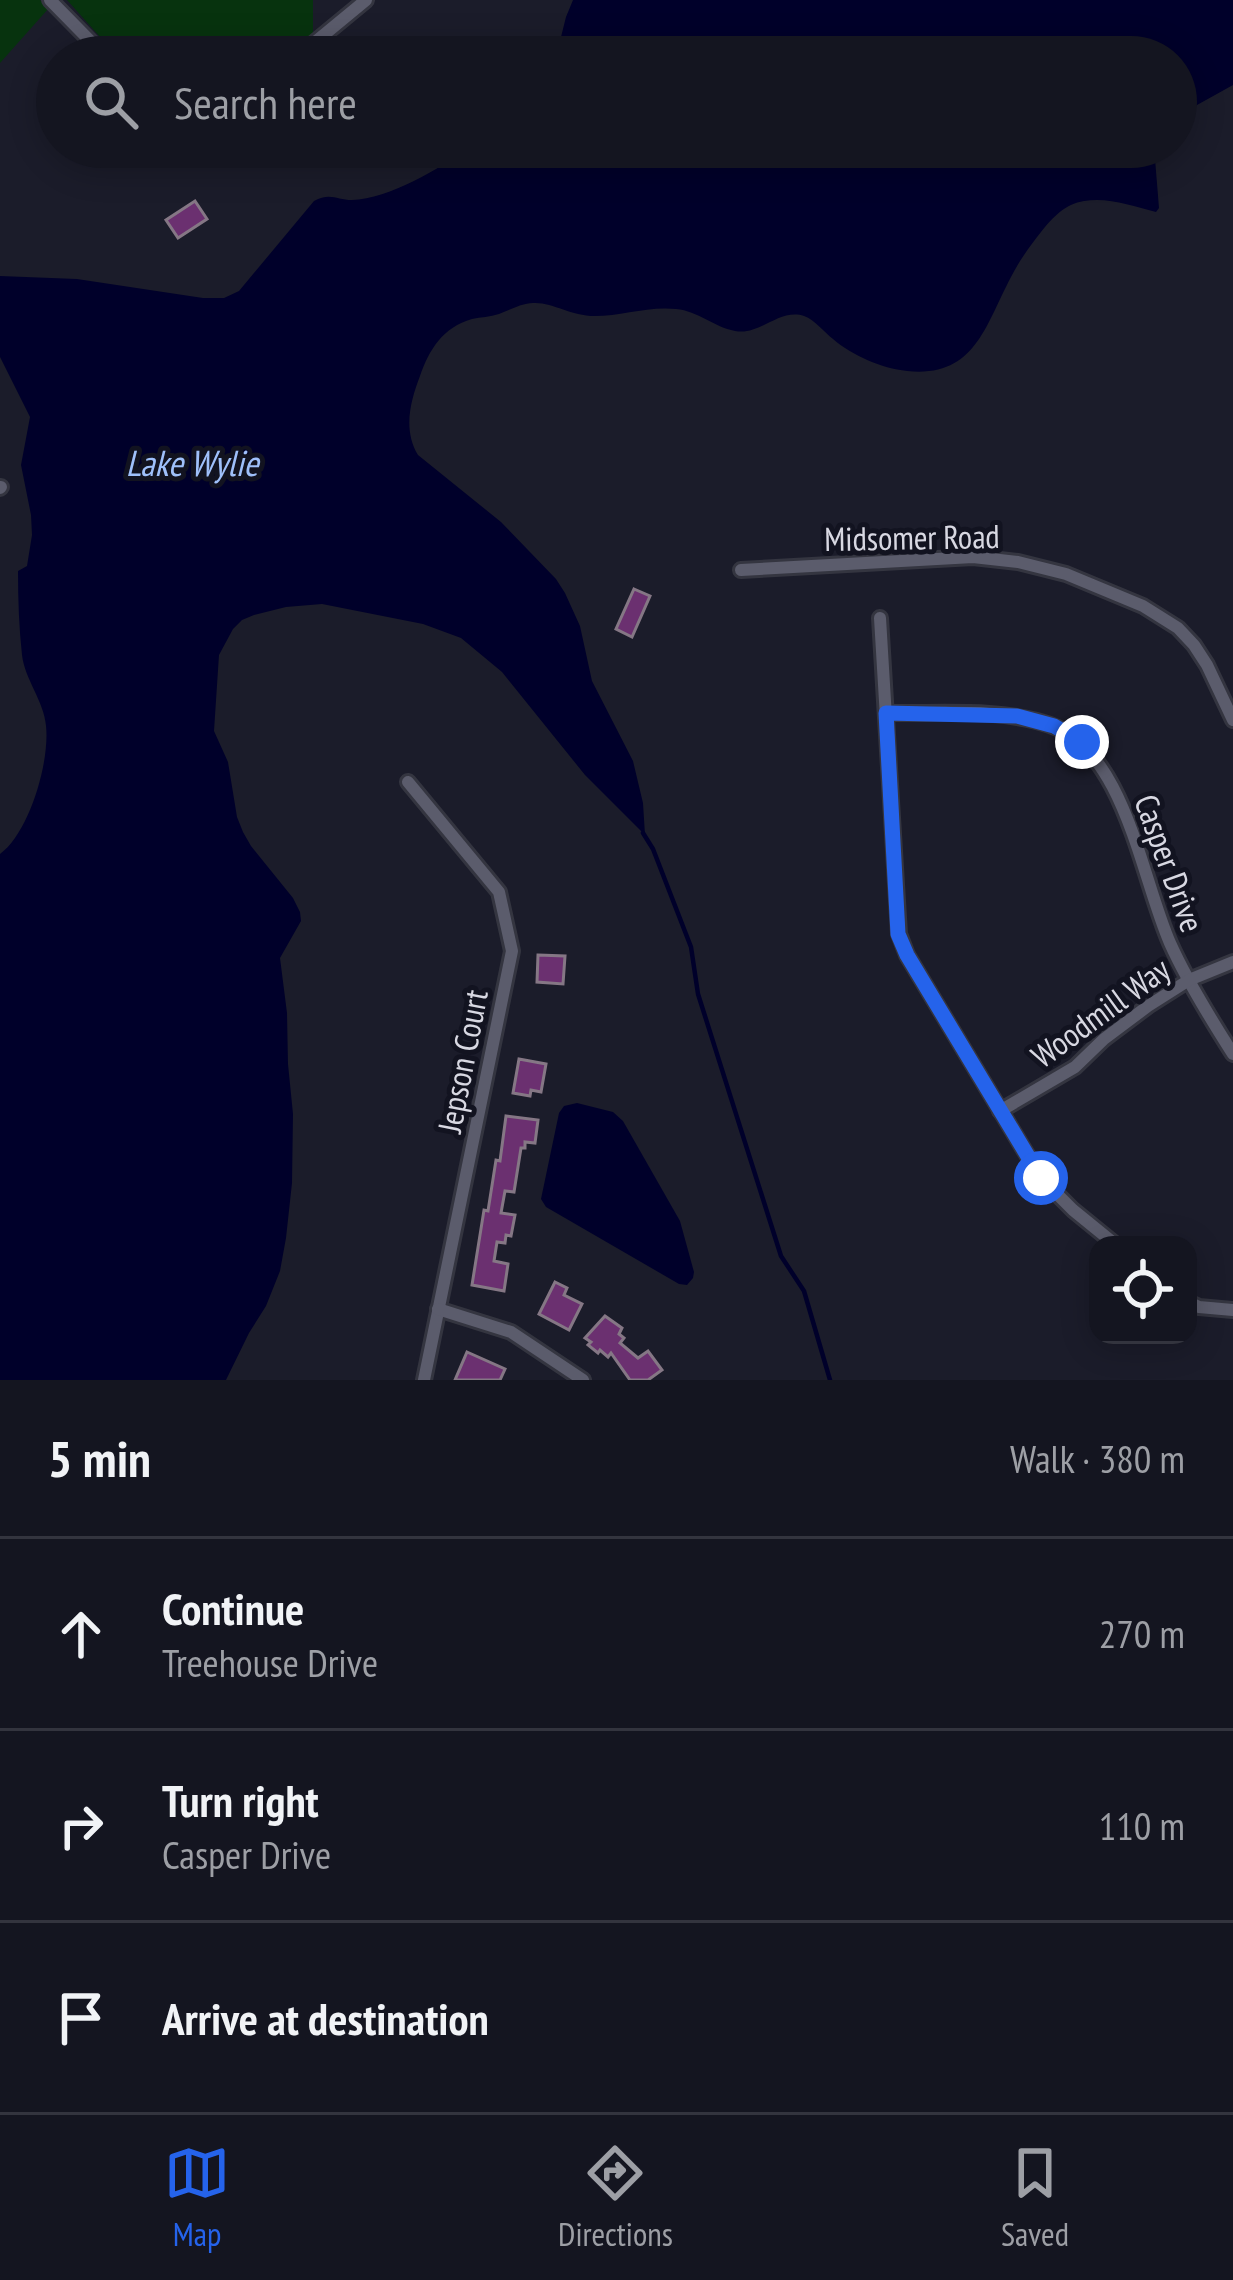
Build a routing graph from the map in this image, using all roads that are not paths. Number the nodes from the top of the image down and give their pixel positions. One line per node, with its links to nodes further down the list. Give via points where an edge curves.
1 (50, 0): 3 (street)
2 (366, 0): 4 (street)
3 (85, 36)
4 (322, 36)
5 (740, 570): 8 (street, Midsomer Road, via 973,557 1066,574 1178,628)
6 (880, 617): 7 (street)
7 (886, 713): 11 (street, Casper Drive, via 1017,716 1082,742 1113,785); 13 (street, via 898,934)
8 (1233, 720)
9 (408, 782): 16 (street, Jepson Court, via 499,892 512,951)
10 (1233, 962): 11 (street, Woodmill Way)
11 (1190, 980): 12 (street, Casper Drive); 13 (street, Woodmill Way, via 1075,1067)
12 (1233, 1054)
13 (1000, 1111): 14 (street, via 1041,1178)
14 (1105, 1236)
15 (1197, 1306): 17 (street)
16 (438, 1309): 18 (street, Jepson Court); 19 (street, via 512,1332)
17 (1233, 1310)
18 (424, 1380)
19 (583, 1380)

